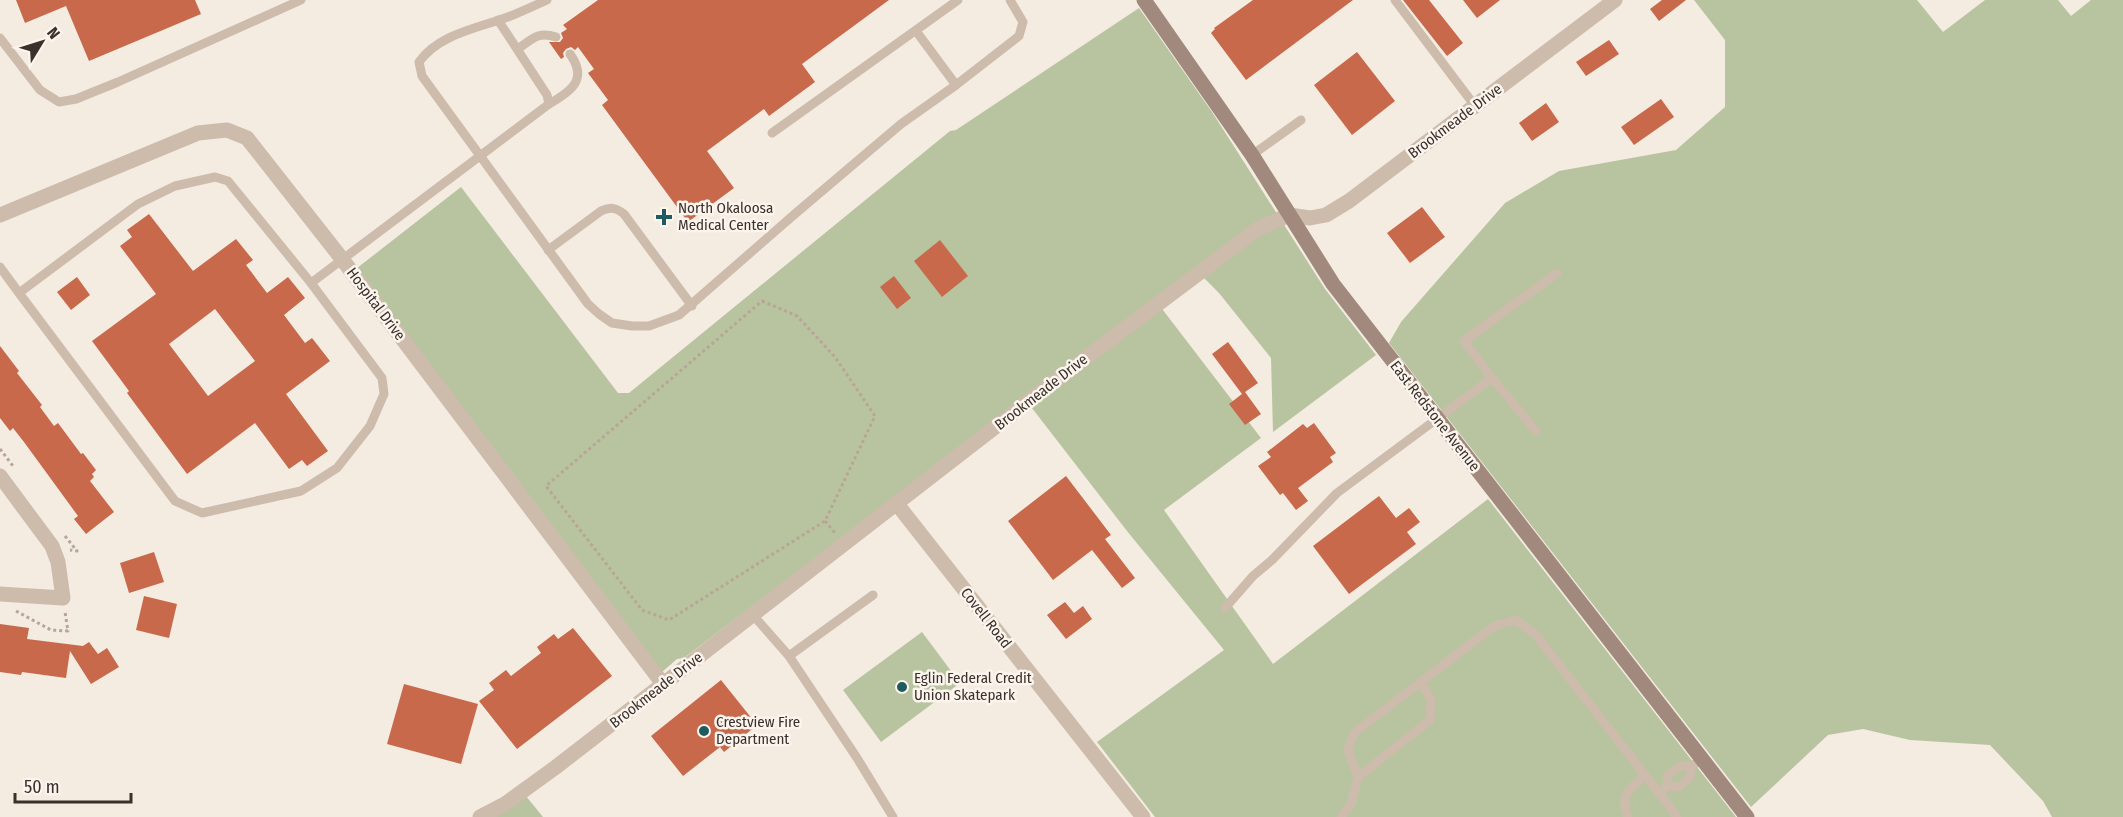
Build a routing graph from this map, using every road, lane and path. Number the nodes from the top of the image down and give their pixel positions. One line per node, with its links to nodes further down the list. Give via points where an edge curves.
1 (301, 0): 11 (lane, via 118,82 58,102 40,90)
2 (547, 0): 8 (lane)
3 (958, 0): 9 (lane)
4 (1010, 0): 14 (lane, via 1023,22 1019,36)
5 (1144, 0): 20 (street, East Redstone Avenue)
6 (1395, 0): 16 (lane)
7 (1615, 0): 16 (street, Brookmeade Drive)
8 (498, 20): 12 (lane); 19 (lane, via 456,34 425,53 419,62 422,76)
9 (916, 31): 14 (lane); 18 (lane)
10 (556, 37): 12 (lane, via 537,36)
11 (0, 38)
12 (518, 49): 15 (lane)
13 (570, 54): 15 (lane, via 577,63 574,86)
14 (956, 85): 29 (lane, via 892,131)
15 (549, 104): 19 (lane)
16 (1475, 106): 22 (street, Brookmeade Drive, via 1326,215)
17 (1301, 120): 20 (lane)
18 (772, 132)
19 (480, 155): 23 (lane); 24 (lane)
20 (1252, 155): 22 (street, East Redstone Avenue)
21 (0, 215): 24 (street, Hospital Drive, via 198,133 227,130 247,138 259,151)
22 (1289, 215): 32 (street, East Redstone Avenue, via 1333,284); 35 (street, Brookmeade Drive, via 1259,228)
23 (548, 250): 29 (lane, via 588,304 612,322 649,326); 29 (lane, via 601,211 617,209)
24 (342, 259): 27 (lane); 44 (street, Hospital Drive)
25 (0, 267): 28 (lane)
26 (1557, 273): 31 (lane, via 1464,341)
27 (311, 284): 28 (lane, via 228,181 215,177 175,186 138,204); 28 (lane, via 382,378 384,394 370,426 337,468 301,491 202,513 175,501)
28 (19, 293)
29 (692, 306)
30 (835, 357): 30 (path, via 875,416 825,520 669,620 642,610 546,486 762,301 796,316)
31 (1492, 378): 32 (lane); 33 (lane)
32 (1437, 419): 39 (lane, via 1337,493); 45 (street, East Redstone Avenue)
33 (1536, 431)
34 (0, 476): 38 (street, via 52,546)
35 (897, 504): 41 (street, Brookmeade Drive); 53 (street, Covell Road)
36 (0, 594): 38 (street)
37 (873, 595): 42 (lane)
38 (63, 598): 40 (path, via 69,631 51,630)
39 (1225, 608)
40 (9, 609)
41 (753, 615): 42 (lane); 44 (street, Brookmeade Drive)
42 (789, 657): 52 (lane)
43 (1421, 682): 46 (lane, via 1494,626 1516,620 1536,635); 47 (lane, via 1354,733 1348,750); 47 (lane, via 1431,700 1430,720)
44 (663, 684): 51 (street, Brookmeade Drive, via 514,798)
45 (1697, 763): 48 (lane, via 1679,787); 48 (lane, via 1680,766 1668,775); 56 (street, East Redstone Avenue)
46 (1645, 776): 49 (lane); 55 (lane, via 1625,794)
47 (1358, 777): 54 (lane, via 1351,804)
48 (1667, 786): 49 (lane)
49 (1659, 793): 50 (lane)
50 (1671, 815)
51 (480, 817)
52 (893, 817)
53 (1143, 817)
54 (1341, 817)
55 (1628, 817)
56 (1747, 817)

